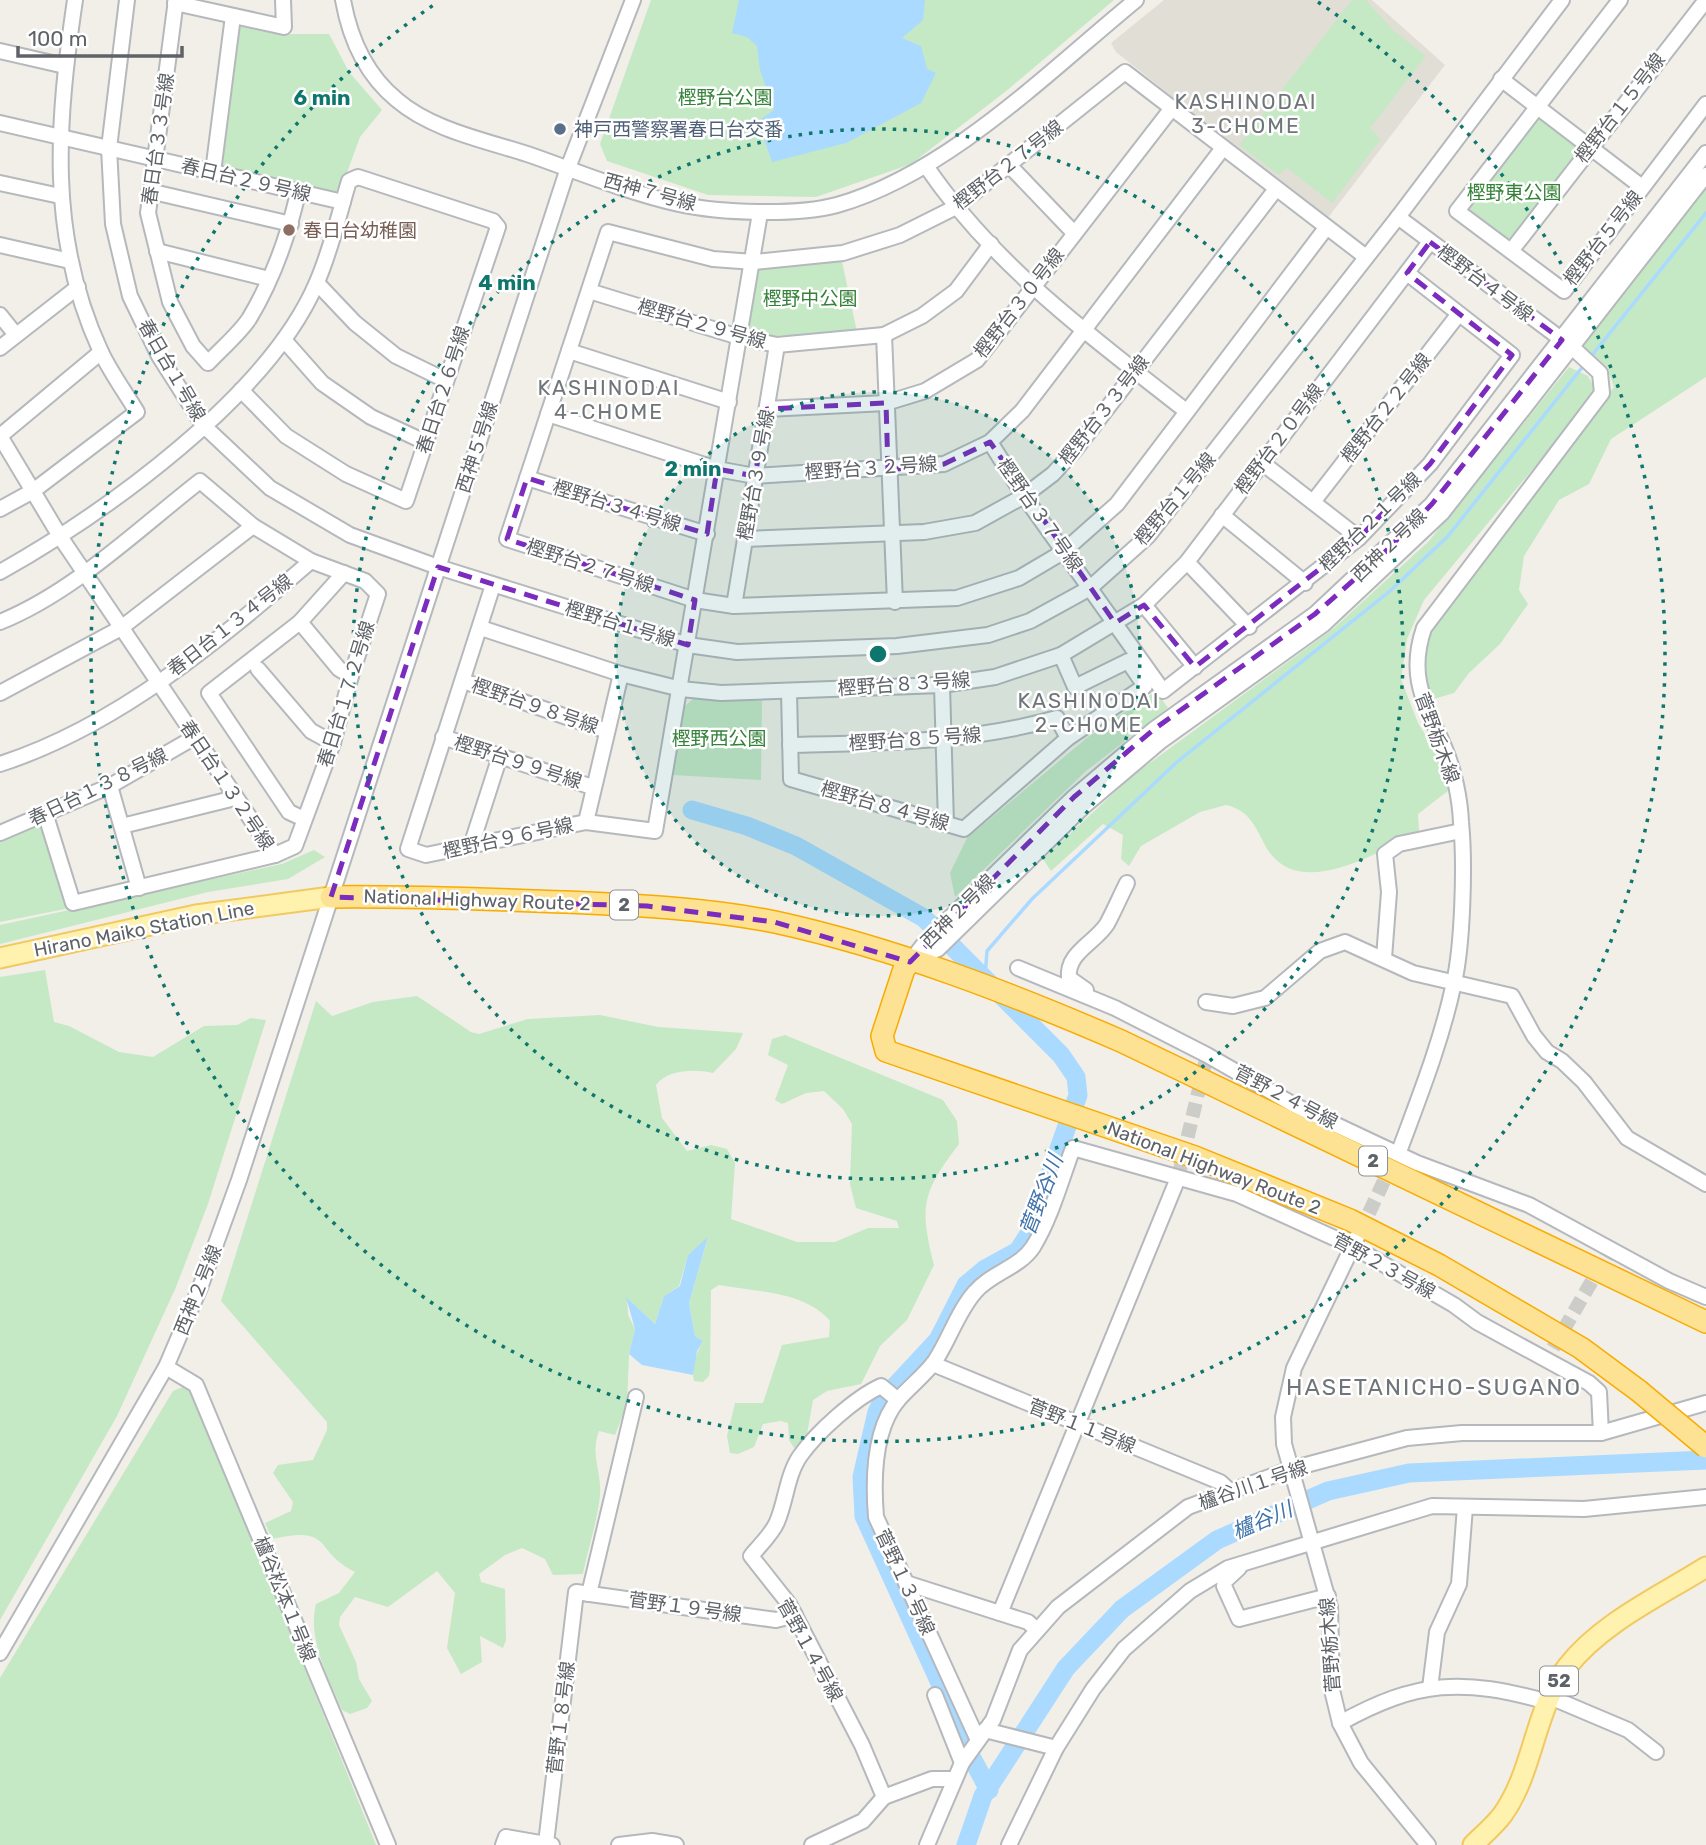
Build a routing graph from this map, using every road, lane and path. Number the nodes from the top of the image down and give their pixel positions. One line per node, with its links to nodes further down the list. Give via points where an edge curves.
1 (75, 0): 13 (street)
2 (127, 0): 21 (street, 春日台１号線)
3 (283, 0): 11 (street, via 284,27)
4 (342, 0): 27 (street, 西神７号線, via 359,55 396,100 433,122)
5 (633, 0): 27 (street, 西神５号線)
6 (1136, 0): 26 (street, 西神７号線)
7 (1562, 0): 14 (street, 樫野台１号線)
8 (1620, 0): 16 (street, 樫野台５号線)
9 (1706, 0): 20 (street, 樫野台１５号線)
10 (175, 2): 11 (street); 24 (street, 春日台３３号線)
11 (233, 16): 28 (street)
12 (0, 51): 13 (street)
13 (65, 66): 19 (street)
14 (1501, 79): 16 (street); 39 (street, 樫野台１号線)
15 (1706, 104): 31 (street, 樫野台５号線)
16 (1538, 107): 20 (street); 47 (street, 樫野台５号線, via 1457,211)
17 (1172, 108): 22 (street, 樫野台２７号線); 25 (street, 樫野台２７号線, via 1125,72); 42 (street, 樫野台３０号線)
18 (0, 123): 19 (street, 春日台２９号線)
19 (59, 136): 21 (street, 春日台２９号線); 35 (street)
20 (1590, 146): 31 (street); 47 (street, 樫野台１５号線)
21 (109, 148): 24 (street, 春日台２９号線); 77 (street, 春日台１号線, via 113,224 130,296 159,356)
22 (1223, 148): 32 (street, 樫野台２７号線); 59 (street, 樫野台３２号線)
23 (1706, 153): 68 (street, 西神２号線)
24 (156, 159): 28 (street, 春日台２９号線); 33 (street, 春日台３３号線)
25 (1009, 165): 37 (street, 樫野台２７号線); 42 (street)
26 (926, 166): 37 (street); 38 (street, 西神７号線, via 908,178 835,205)
27 (568, 168): 38 (street, 西神７号線, via 680,204); 100 (street, 西神５号線)
28 (213, 172): 34 (street, 春日台２９号線)
29 (1706, 175): 68 (street, 西神２号線)
30 (0, 183): 35 (street)
31 (1642, 187): 47 (street, 樫野台５号線, via 1564,291)
32 (1276, 189): 41 (street, 樫野台２７号線); 69 (street, 樫野台３３号線)
33 (149, 191): 40 (street); 46 (street, 春日台３３号線, via 148,213)
34 (298, 192): 36 (street, 春日台２９号線); 40 (street, 春日台３３号線)
35 (60, 196): 49 (street)
36 (343, 202): 53 (street, 春日台２６号線); 70 (street, 春日台２６号線, via 349,181 358,177 493,221 498,227)
37 (957, 207): 44 (street); 50 (street, 樫野台２７号線, via 900,235 843,253)
38 (760, 212): 50 (street, 樫野台９６号線)
39 (1398, 216): 43 (street, 樫野台４号線); 48 (street, 樫野台１号線)
40 (290, 224): 52 (street, 春日台３３号線)
41 (1326, 228): 48 (street, 樫野台２７号線); 75 (street, 樫野台２７号線)
42 (1074, 233): 55 (street, 樫野台３０号線)
43 (1430, 242): 51 (street, 樫野台２０号線); 68 (street, 樫野台４号線)
44 (991, 244): 55 (street); 61 (street, 樫野台２９号線, via 956,290 922,316)
45 (0, 245): 49 (street)
46 (156, 251): 52 (street); 52 (street, 春日台３３号線, via 170,302 208,363 248,321)
47 (1511, 251)
48 (1366, 257): 106 (street, 樫野台１号線, via 1148,536)
49 (71, 261): 54 (street)
50 (754, 262): 56 (street, 樫野台２７号線, via 702,256 608,232); 62 (street, 樫野台９６号線)
51 (1407, 273): 58 (street, 樫野台２１号線); 81 (street, 樫野台２０号線)
52 (269, 279)
53 (317, 283): 63 (street, 春日台２６号線); 70 (street, via 355,323 396,356)
54 (78, 287): 60 (street); 67 (street)
55 (1032, 288): 59 (street); 73 (street, 樫野台３０号線, via 977,360 925,391)
56 (589, 291): 62 (street, 樫野台２９号線); 66 (street, 樫野台２７号線)
57 (0, 315): 60 (street)
58 (1458, 315): 88 (street, 樫野台２２号線); 95 (street, 樫野台２１号線, via 1512,355 1430,464)
59 (1084, 331): 69 (street); 80 (street, 樫野台３２号線, via 1022,411)
60 (16, 335): 65 (street)
61 (884, 335): 64 (street, 樫野台２９号線); 73 (street)
62 (739, 338): 64 (street, 樫野台２９号線); 72 (street, 樫野台９６号線)
63 (284, 340): 71 (street, 春日台２６号線); 79 (street, via 322,383 371,417)
64 (777, 345): 74 (street, 樫野台３９号線)
65 (0, 348)
66 (569, 351): 72 (street); 76 (street, 樫野台２７号線)
67 (101, 352): 78 (street); 86 (street, via 137,412)
68 (1576, 353): 146 (street, 菅野栃木線, via 1600,373 1602,393 1442,603 1424,628 1417,648 1419,691 1446,752); 155 (street, 西神２号線, via 1442,513 1390,565 1324,624 1161,741)
69 (1136, 371): 75 (street); 87 (street, 樫野台３３号線, via 1075,450)
70 (445, 380): 79 (street, 春日台２６号線)
71 (241, 390): 77 (street, 春日台２６号線); 79 (street, 春日台２６号線, via 286,436 346,474 406,501)
72 (729, 402): 82 (street, 樫野台９６号線)
73 (886, 403): 74 (street, 樫野台３０号線); 83 (street)
74 (767, 409): 84 (street, 樫野台３９号線)
75 (1186, 411): 97 (street, 樫野台２７号線, via 1117,504)
76 (548, 414): 82 (street, 樫野台３２号線); 85 (street, 樫野台２７号線)
77 (203, 425): 94 (street, 春日台２６号線, via 137,483); 100 (street, 春日台１号線, via 270,488 351,535)
78 (0, 436): 86 (street, 春日台１３２号線)
79 (425, 442)
80 (990, 442): 83 (street, 樫野台３２号線, via 944,464); 87 (street, 樫野台３７号線)
81 (1261, 462): 88 (street); 90 (street, 樫野台２０号線)
82 (718, 469): 84 (street, 樫野台３２号線); 92 (street, 樫野台９６号線)
83 (888, 470): 84 (street, 樫野台３２号線); 93 (street)
84 (755, 475): 96 (street, 樫野台３９号線)
85 (527, 478): 92 (street, 樫野台３４号線); 107 (street, 樫野台２７号線, via 507,539)
86 (33, 491): 89 (street); 94 (street, 春日台１３２号線)
87 (1024, 496): 93 (street, 樫野台３３号線, via 975,523); 97 (street, 樫野台３７号線)
88 (1313, 502): 95 (street)
89 (0, 509)
90 (1222, 515): 99 (street, 樫野台２０号線); 104 (street)
91 (253, 526): 98 (street, 春日台１３４号線); 102 (street, 春日台１３４号線, via 200,481); 115 (street)
92 (706, 534): 107 (street, 樫野台９６号線)
93 (891, 534): 96 (street, 樫野台３３号線); 108 (street)
94 (61, 538): 101 (street, 春日台２６号線); 102 (street, 春日台１３２号線)
95 (1359, 538): 104 (street, 樫野台２１号線)
96 (745, 539): 110 (street, 樫野台３９号線)
97 (1063, 552): 106 (street, 樫野台３７号線); 108 (street, 樫野台２７号線, via 1019,578 988,589 957,598)
98 (311, 561): 103 (street, 春日台１７２号線); 124 (street, 春日台１３４号線, via 232,629)
99 (1187, 562): 109 (street, 樫野台２０号線); 114 (street)
100 (438, 567): 105 (street, 樫野台１号線); 152 (street, 西神５号線)
101 (0, 572)
102 (84, 572): 111 (street); 115 (street, 春日台１３２号線)
103 (344, 573): 112 (street); 122 (street, 春日台１７２号線, via 365,581 378,594)
104 (1305, 583): 114 (street, 樫野台２１号線)
105 (494, 584): 116 (street, 樫野台９６号線); 117 (street, 樫野台１号線)
106 (1090, 588): 113 (street, 樫野台２１号線); 117 (street, 樫野台１号線, via 1030,621 988,635 941,643 760,652)
107 (695, 600): 110 (street, 樫野台２７号線); 117 (street, 樫野台９６号線)
108 (895, 602): 110 (street, 樫野台２７号線)
109 (1144, 605): 113 (street, 樫野台２０号線); 119 (street)
110 (734, 606)
111 (0, 622)
112 (300, 622): 122 (street, via 339,669); 142 (street, via 209,692 289,812)
113 (1115, 623): 118 (street, 樫野台８３号線); 119 (street, 樫野台２１号線, via 1163,691)
114 (1248, 627): 119 (street, 樫野台２１号線)
115 (121, 628): 124 (street, 春日台１３２号線); 128 (street)
116 (481, 628): 121 (street); 123 (street, 樫野台９６号線)
117 (688, 645): 126 (street, 樫野台９６号線)
118 (1061, 655): 125 (street, 樫野台８３号線, via 995,677); 132 (street, 樫野台８４号線, via 1075,687 1128,661 1145,686)
119 (1195, 667)
120 (258, 669): 134 (street, via 311,731)
121 (621, 674): 126 (street); 129 (street)
122 (351, 676): 134 (street, 春日台１７２号線)
123 (463, 681): 129 (street, 樫野台９８号線); 131 (street, 樫野台９６号線)
124 (157, 682): 130 (street, 春日台１３２号線); 137 (street, 春日台１３４号線, via 101,719)
125 (942, 685): 127 (street, 樫野台８３号線); 133 (street)
126 (681, 689): 127 (street, 樫野台８３号線); 143 (street, 樫野台９６号線, via 655,831)
127 (789, 691): 135 (street, 樫野台８４号線)
128 (0, 692)
129 (607, 731): 139 (street)
130 (195, 737): 138 (street, 春日台１３８号線); 140 (street, 春日台１３２号線)
131 (443, 737): 136 (street, 樫野台９９号線); 148 (street, 樫野台９６号線, via 408,849 426,855)
132 (1068, 738): 133 (street, 樫野台８５号線, via 1057,718 1010,732); 144 (street, 樫野台８４号線, via 964,829)
133 (944, 741): 135 (street, 樫野台８５号線); 144 (street)
134 (333, 743): 142 (street, 春日台１７２号線)
135 (790, 745): 144 (street, 樫野台８４号線, via 791,779)
136 (500, 756): 139 (street, 樫野台９９号線); 148 (street)
137 (0, 764)
138 (110, 786): 141 (street, 春日台１３８号線); 145 (street)
139 (592, 787): 143 (street)
140 (235, 798): 145 (street); 149 (street, 春日台１３２号線)
141 (46, 816): 147 (street, 春日台１３８号線); 151 (street, 春日台１３２号線, via 73,903)
142 (304, 819): 149 (street, 春日台１７２号線, via 295,846)
143 (586, 822): 148 (street, 樫野台９６号線)
144 (946, 824)
145 (121, 826): 151 (street)
146 (1461, 831): 154 (street, via 1399,844 1385,854 1389,892); 157 (street, 菅野栃木線)
147 (0, 833)
148 (471, 846)
149 (275, 855): 151 (street, 春日台１３２号線)
150 (1127, 883): 158 (street, via 1105,927 1068,968 1069,978)
151 (139, 888)
152 (331, 897): 153 (main road, Hirano Maiko Station Line, via 197,915); 155 (highway, National Highway Route 2 / 2, via 442,897 711,912 774,922); 168 (street, 西神２号線, via 234,1193)
153 (0, 958)
154 (1384, 958): 157 (street, via 1413,973); 159 (street, via 1345,942 1336,944 1321,951 1265,998 1233,1006)
155 (910, 962): 166 (highway, National Highway Route 2 / 2, via 1038,1005 1121,1041); 174 (highway, National Highway Route 2, bridge, via 881,1036 887,1051 1256,1180 1350,1220 1439,1265 1581,1349)
156 (1018, 968): 158 (street, 菅野２４号線)
157 (1454, 984): 161 (street, 菅野栃木線, via 1428,1075); 163 (street, via 1512,996 1534,1036 1584,1082 1627,1138)
158 (1101, 1002): 165 (street, 菅野２４号線, via 1296,1106 1417,1163 1529,1205 1609,1252)
159 (1206, 1002)
160 (1073, 1148): 162 (street, 菅野２３号線); 167 (street, 菅野１３号線, via 1033,1246 1022,1260 987,1280 973,1294)
161 (1400, 1149)
162 (1178, 1178): 164 (street, 菅野２３号線, via 1237,1194); 172 (street)
163 (1706, 1184)
164 (1355, 1241): 173 (street, 菅野２３号線, via 1477,1322 1550,1354 1589,1383 1599,1392); 175 (street, via 1286,1394 1284,1444)
165 (1706, 1297)
166 (1706, 1322)
167 (933, 1364): 170 (street, 菅野１３号線); 172 (street, 菅野１１号線)
168 (166, 1367): 188 (street, 西神２号線); 200 (street, 櫨谷松本１号線, via 197,1384)
169 (636, 1397): 183 (street, 菅野１８号線)
170 (898, 1400): 182 (street, 菅野１３号線, via 886,1416 881,1434 874,1496 876,1517); 186 (street, 菅野１４号線, via 881,1386 864,1394 800,1457 776,1525 751,1556)
171 (1706, 1403): 173 (street, 櫨谷川１号線)
172 (1076, 1424): 176 (street, 菅野１１号線, via 1220,1482); 185 (street)
173 (1601, 1433): 175 (street, 櫨谷川１号線, via 1462,1433 1407,1438)
174 (1706, 1447)
175 (1291, 1469): 176 (street, 櫨谷川１号線); 179 (street, 菅野栃木線)
176 (1230, 1492): 187 (street, 櫨谷川１号線, via 1188,1507 1058,1607)
177 (1706, 1497): 178 (street, via 1584,1509)
178 (1465, 1507): 179 (street, via 1432,1506); 189 (street, via 1458,1584 1437,1632)
179 (1314, 1541): 180 (street); 184 (street, 菅野栃木線)
180 (1244, 1563): 184 (street, via 1224,1586 1239,1619); 194 (street, via 1190,1591 1124,1649)
181 (1706, 1567): 191 (main road, 52, via 1599,1635 1567,1667)
182 (906, 1583): 185 (street); 193 (street, 菅野１３号線)
183 (582, 1593): 186 (street, 菅野１９号線, via 776,1620); 199 (street, 菅野１８号線)
184 (1328, 1596): 192 (street, 菅野栃木線, via 1332,1690)
185 (1000, 1613): 187 (street, via 1028,1622)
186 (794, 1615): 198 (street, 菅野１４号線)
187 (1037, 1630): 193 (street, 櫨谷川１号線, via 1020,1650 993,1720)
188 (0, 1653)
189 (1430, 1688): 191 (street, via 1460,1685); 192 (street, via 1380,1701)
190 (935, 1695): 196 (street)
191 (1549, 1699): 195 (street, via 1628,1730); 208 (main road, 52, via 1503,1814)
192 (1340, 1723): 207 (street, 菅野栃木線, via 1361,1763)
193 (981, 1734): 194 (street); 196 (street, 櫨谷川１号線)
194 (1056, 1748): 206 (street)
195 (1656, 1752)
196 (962, 1763): 197 (street, 櫨谷川１号線)
197 (954, 1779): 198 (street, via 932,1779); 205 (street, 櫨谷川１号線)
198 (884, 1797): 204 (street, via 863,1821)
199 (550, 1844): 201 (street, via 506,1838)
200 (388, 1845)
201 (503, 1845)
202 (619, 1845): 203 (street, via 652,1841)
203 (676, 1845)
204 (812, 1845)
205 (927, 1845)
206 (1009, 1845)
207 (1428, 1845)
208 (1473, 1845)

